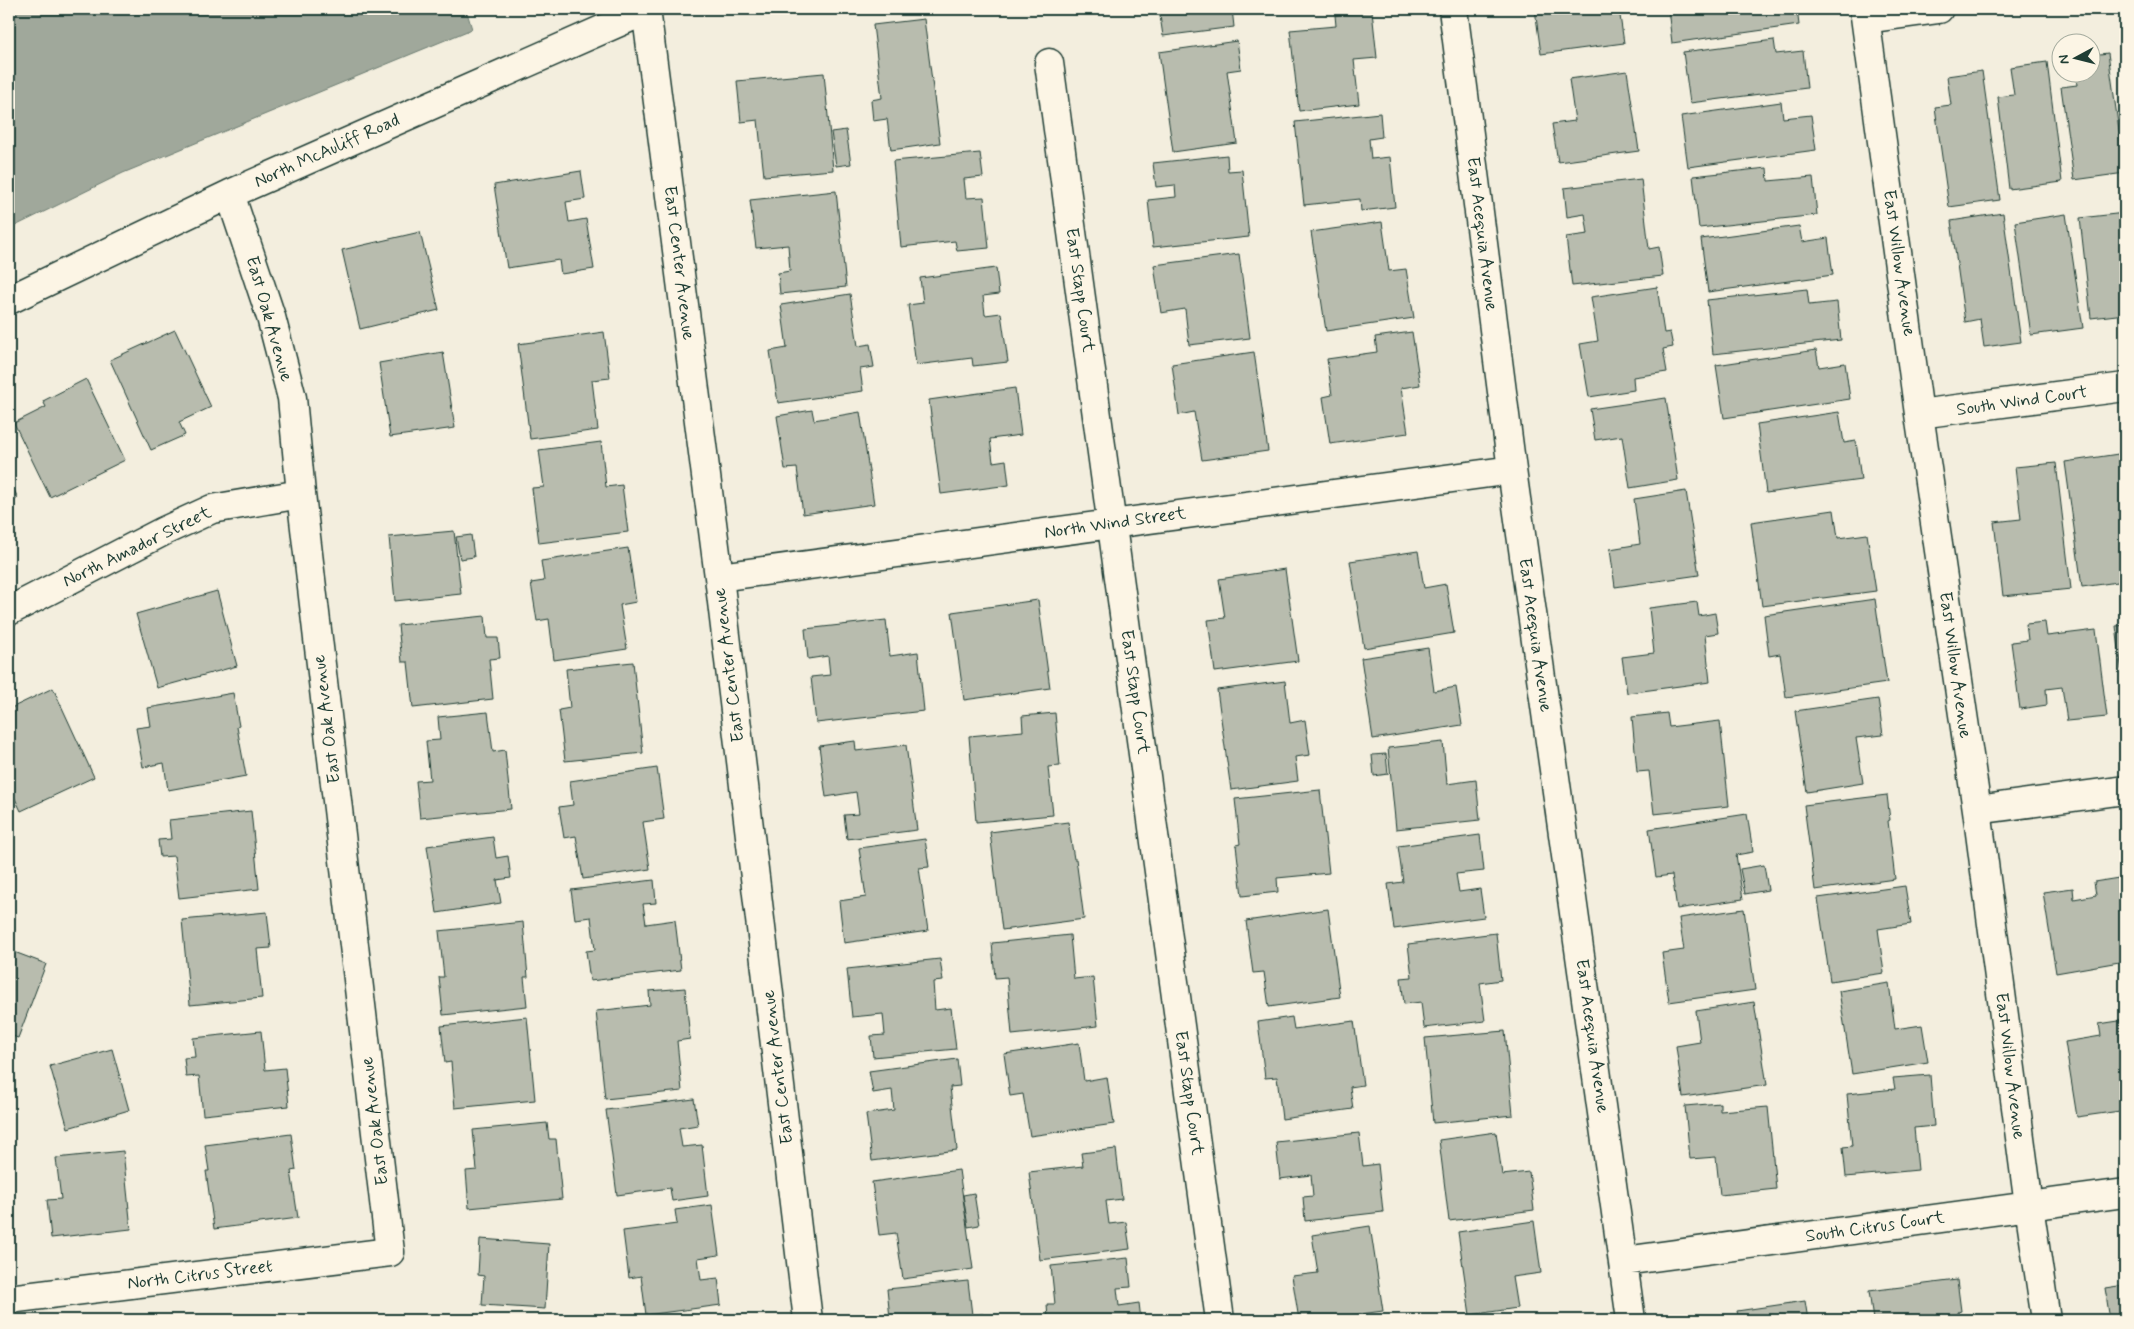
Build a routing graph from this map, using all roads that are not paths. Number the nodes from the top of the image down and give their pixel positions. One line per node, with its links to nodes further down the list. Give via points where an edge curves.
1 (647, 9): 6 (street, North McAuliff Road); 13 (street, East Center Avenue)
2 (1454, 9): 10 (street, East Acequia Avenue)
3 (1939, 9): 4 (street)
4 (1865, 14): 9 (street, East Willow Avenue)
5 (1049, 63): 12 (street, East Stapp Court)
6 (230, 194): 7 (street, North McAuliff Road); 11 (street, East Oak Avenue, via 272,317 292,398)
7 (9, 300)
8 (2125, 387): 9 (street, South Wind Court)
9 (1919, 414): 16 (street, East Willow Avenue)
10 (1512, 470): 12 (street, North Wind Street); 20 (street, East Acequia Avenue)
11 (301, 494): 14 (street, North Amador Street, via 212,509); 19 (street, East Oak Avenue)
12 (1112, 523): 13 (street, North Wind Street); 23 (street, East Stapp Court)
13 (719, 577): 22 (street, East Center Avenue)
14 (9, 611)
15 (2125, 790): 16 (street)
16 (1976, 810): 18 (street, East Willow Avenue)
17 (2125, 1193): 18 (street, South Citrus Court)
18 (2029, 1206): 20 (street, South Citrus Court); 25 (street, East Willow Avenue)
19 (390, 1252): 21 (street, North Citrus Street)
20 (1624, 1260): 24 (street, East Acequia Avenue)
21 (9, 1299)
22 (808, 1320)
23 (1220, 1320)
24 (1631, 1320)
25 (2046, 1320)

